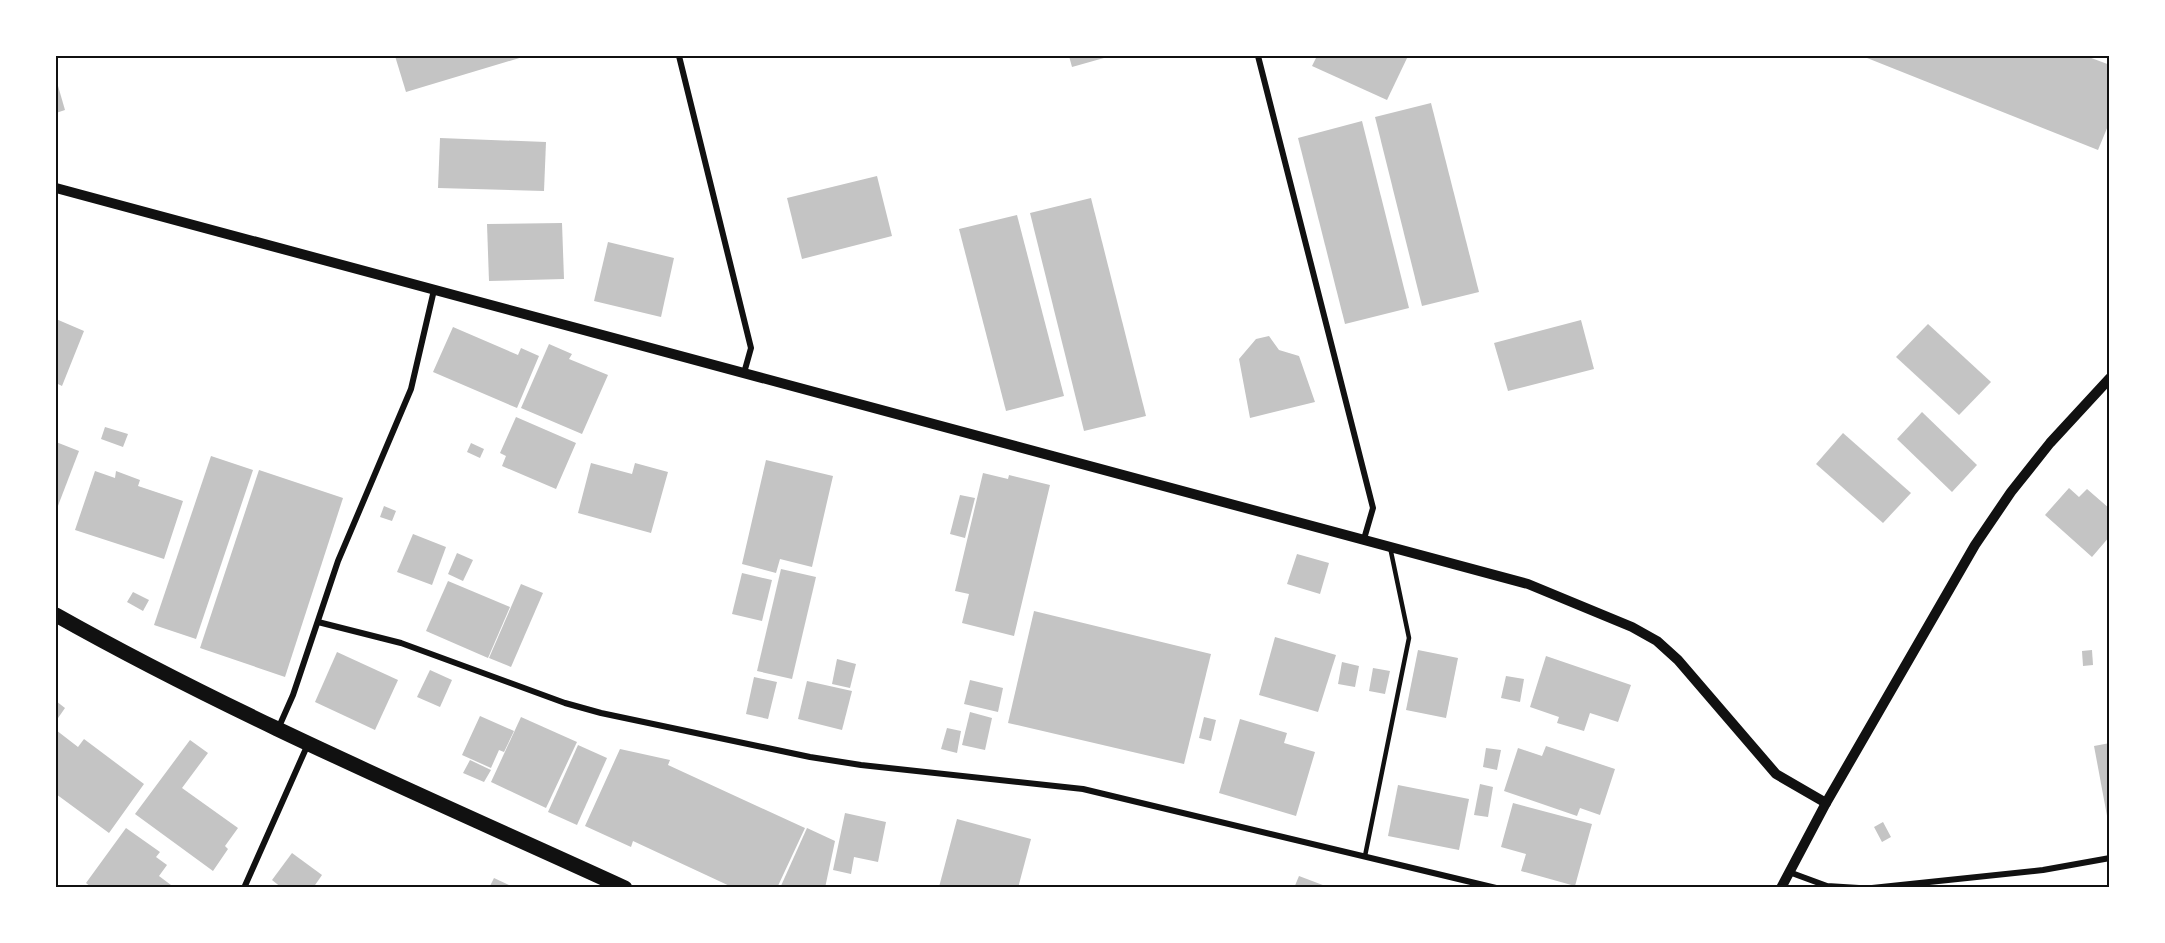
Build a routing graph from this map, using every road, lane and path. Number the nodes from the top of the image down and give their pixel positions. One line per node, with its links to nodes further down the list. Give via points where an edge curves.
1 (679, 56): 5 (street, via 751,348)
2 (1258, 56): 7 (street, via 1373,508)
3 (56, 188): 4 (street)
4 (434, 290): 5 (street); 10 (street, via 411,389 338,561)
5 (744, 373): 7 (street)
6 (2109, 378): 13 (street, via 2050,443 1975,545)
7 (1364, 539): 8 (street)
8 (1390, 546): 13 (street, via 1528,584 1657,641 1776,774); 14 (lane, via 1409,638)
9 (56, 615): 11 (main road, via 154,669)
10 (318, 622): 11 (street); 14 (street, via 401,643 601,713 810,757 1083,789)
11 (277, 729): 12 (main road)
12 (308, 744): 17 (street); 18 (main road)
13 (1826, 803): 16 (street)
14 (1365, 856): 19 (street)
15 (2109, 858): 22 (street, via 2043,870)
16 (1789, 872): 20 (street); 21 (street, via 1827,886)
17 (244, 888)
18 (625, 888)
19 (1496, 888)
20 (1781, 888)
21 (1859, 888)
22 (1872, 888)

